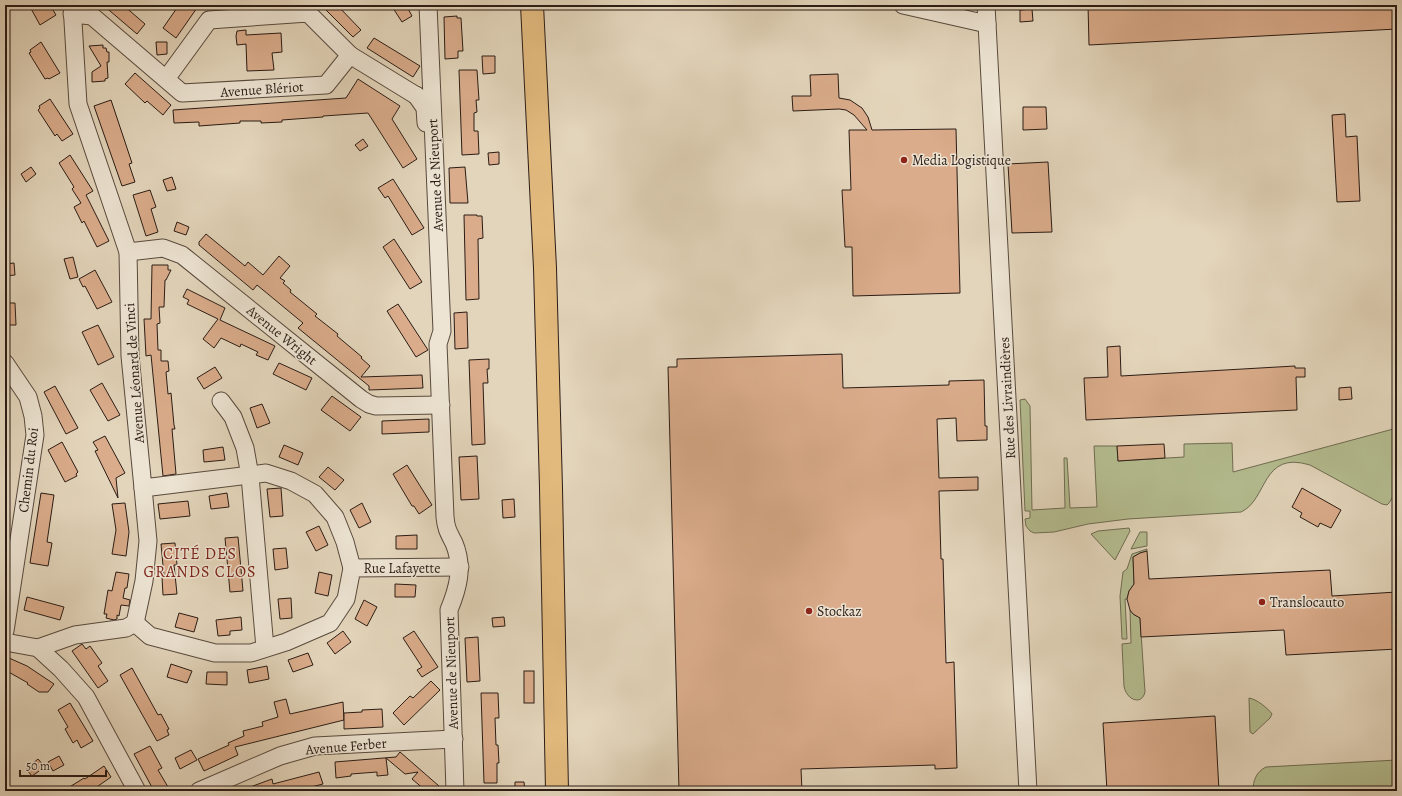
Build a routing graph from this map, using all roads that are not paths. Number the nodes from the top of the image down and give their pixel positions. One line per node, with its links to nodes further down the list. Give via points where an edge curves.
1 (428, 5): 11 (street, Avenue de Nieuport)
2 (531, 5): 12 (main road)
3 (545, 5): 12 (main road, via 544,116)
4 (903, 5): 7 (street)
5 (986, 5): 7 (street, Rue des Livraindières)
6 (72, 10): 9 (street, Avenue Blériot, via 92,16); 13 (street, Avenue Léonard de Vinci, via 78,104)
7 (987, 24): 32 (street, Rue des Livraindières)
8 (350, 55): 9 (street, Avenue Blériot, via 326,85 182,94); 9 (street, via 308,13 209,20); 10 (street)
9 (166, 79)
10 (416, 95): 11 (street); 14 (street, Avenue de Nieuport, via 425,108 435,334)
11 (432, 106): 14 (street, Avenue de Nieuport, via 442,331)
12 (540, 185): 31 (main road, via 551,472)
13 (128, 252): 17 (street, Avenue Wright, via 163,248 182,255 369,404); 19 (street, Avenue Léonard de Vinci, via 130,356)
14 (438, 344): 17 (street, Avenue de Nieuport)
15 (5, 363): 23 (street, Chemin du Roi, via 28,397 35,435)
16 (221, 401): 18 (street, via 233,417 246,448)
17 (441, 405): 20 (street, Avenue de Nieuport, via 446,528 454,544)
18 (250, 476): 19 (street); 21 (street, via 266,473 291,481 315,494 335,516); 26 (street)
19 (143, 488): 22 (street, Avenue Léonard de Vinci, via 148,541 144,581)
20 (460, 567): 21 (street, Rue Lafayette); 27 (street, Avenue de Nieuport, via 455,596 449,610)
21 (352, 568): 26 (street, Rue Lafayette, via 346,598 330,622 286,642)
22 (135, 623): 25 (street, via 126,628 75,635); 26 (street, Rue Lafayette, via 150,636 215,653 251,653)
23 (5, 631)
24 (5, 642): 25 (street)
25 (38, 648): 28 (street, via 86,697)
26 (265, 648)
27 (454, 739): 29 (street, Avenue Ferber, via 314,746 280,756); 30 (street, Avenue de Nieuport)
28 (131, 789)
29 (199, 791)
30 (455, 791)
31 (557, 791)
32 (1028, 791)

